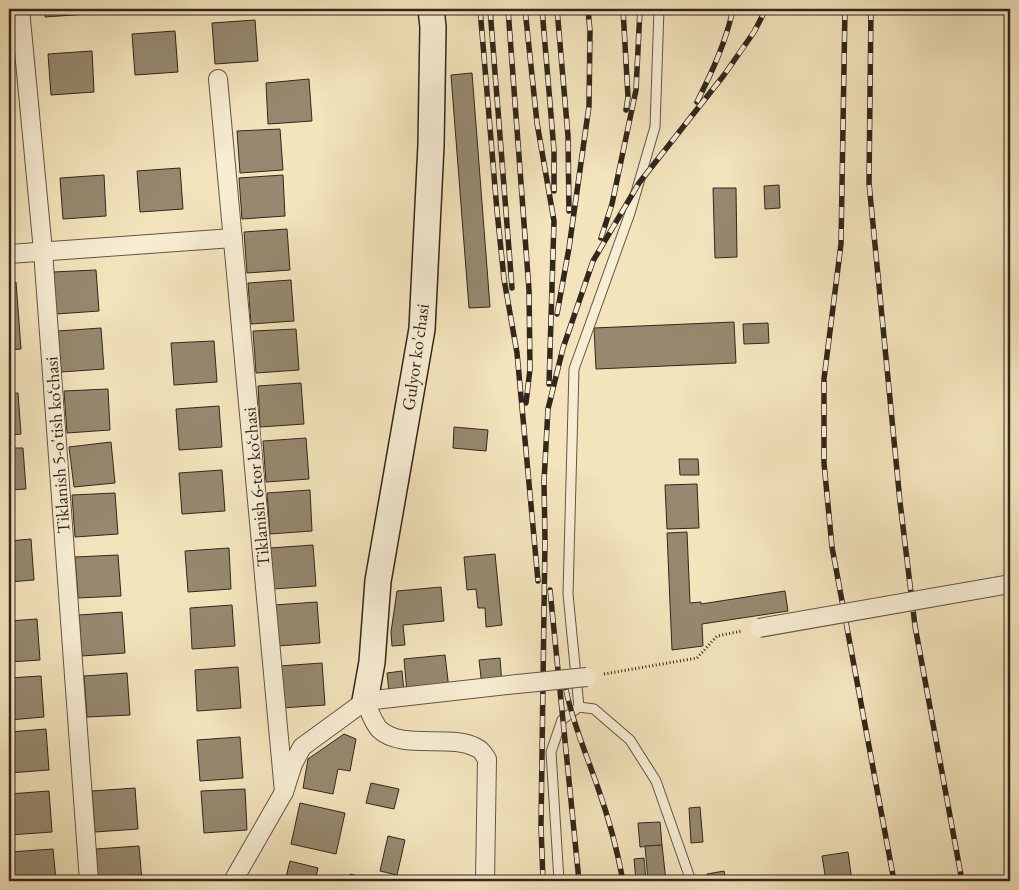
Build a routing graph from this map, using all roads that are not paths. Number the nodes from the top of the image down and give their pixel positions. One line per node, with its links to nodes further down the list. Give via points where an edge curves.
1 (20, 9): 6 (street, Tiklanish 5-o'tish ko‘chasi)
2 (431, 9): 11 (street, Gulyor ko'chasi, via 431,146 422,329 378,581 372,662)
3 (659, 9): 12 (lane, via 655,127 630,213 574,369 568,594)
4 (218, 79): 5 (street, Tiklanish 6-tor ko‘chasi)
5 (233, 238): 6 (street); 13 (street, Tiklanish 6-tor ko‘chasi)
6 (43, 251): 7 (street); 14 (street, Tiklanish 5-o'tish ko‘chasi)
7 (9, 254)
8 (1010, 584): 9 (street, bridge)
9 (759, 628)
10 (587, 677): 11 (street, bridge)
11 (365, 701): 13 (street, via 302,747); 16 (street, via 378,728 388,735 480,748 487,759)
12 (579, 707): 17 (lane, via 562,720 551,752); 18 (lane, via 594,709 630,740 656,781)
13 (284, 792): 15 (street)
14 (89, 881)
15 (233, 881)
16 (485, 881)
17 (559, 881)
18 (691, 881)

